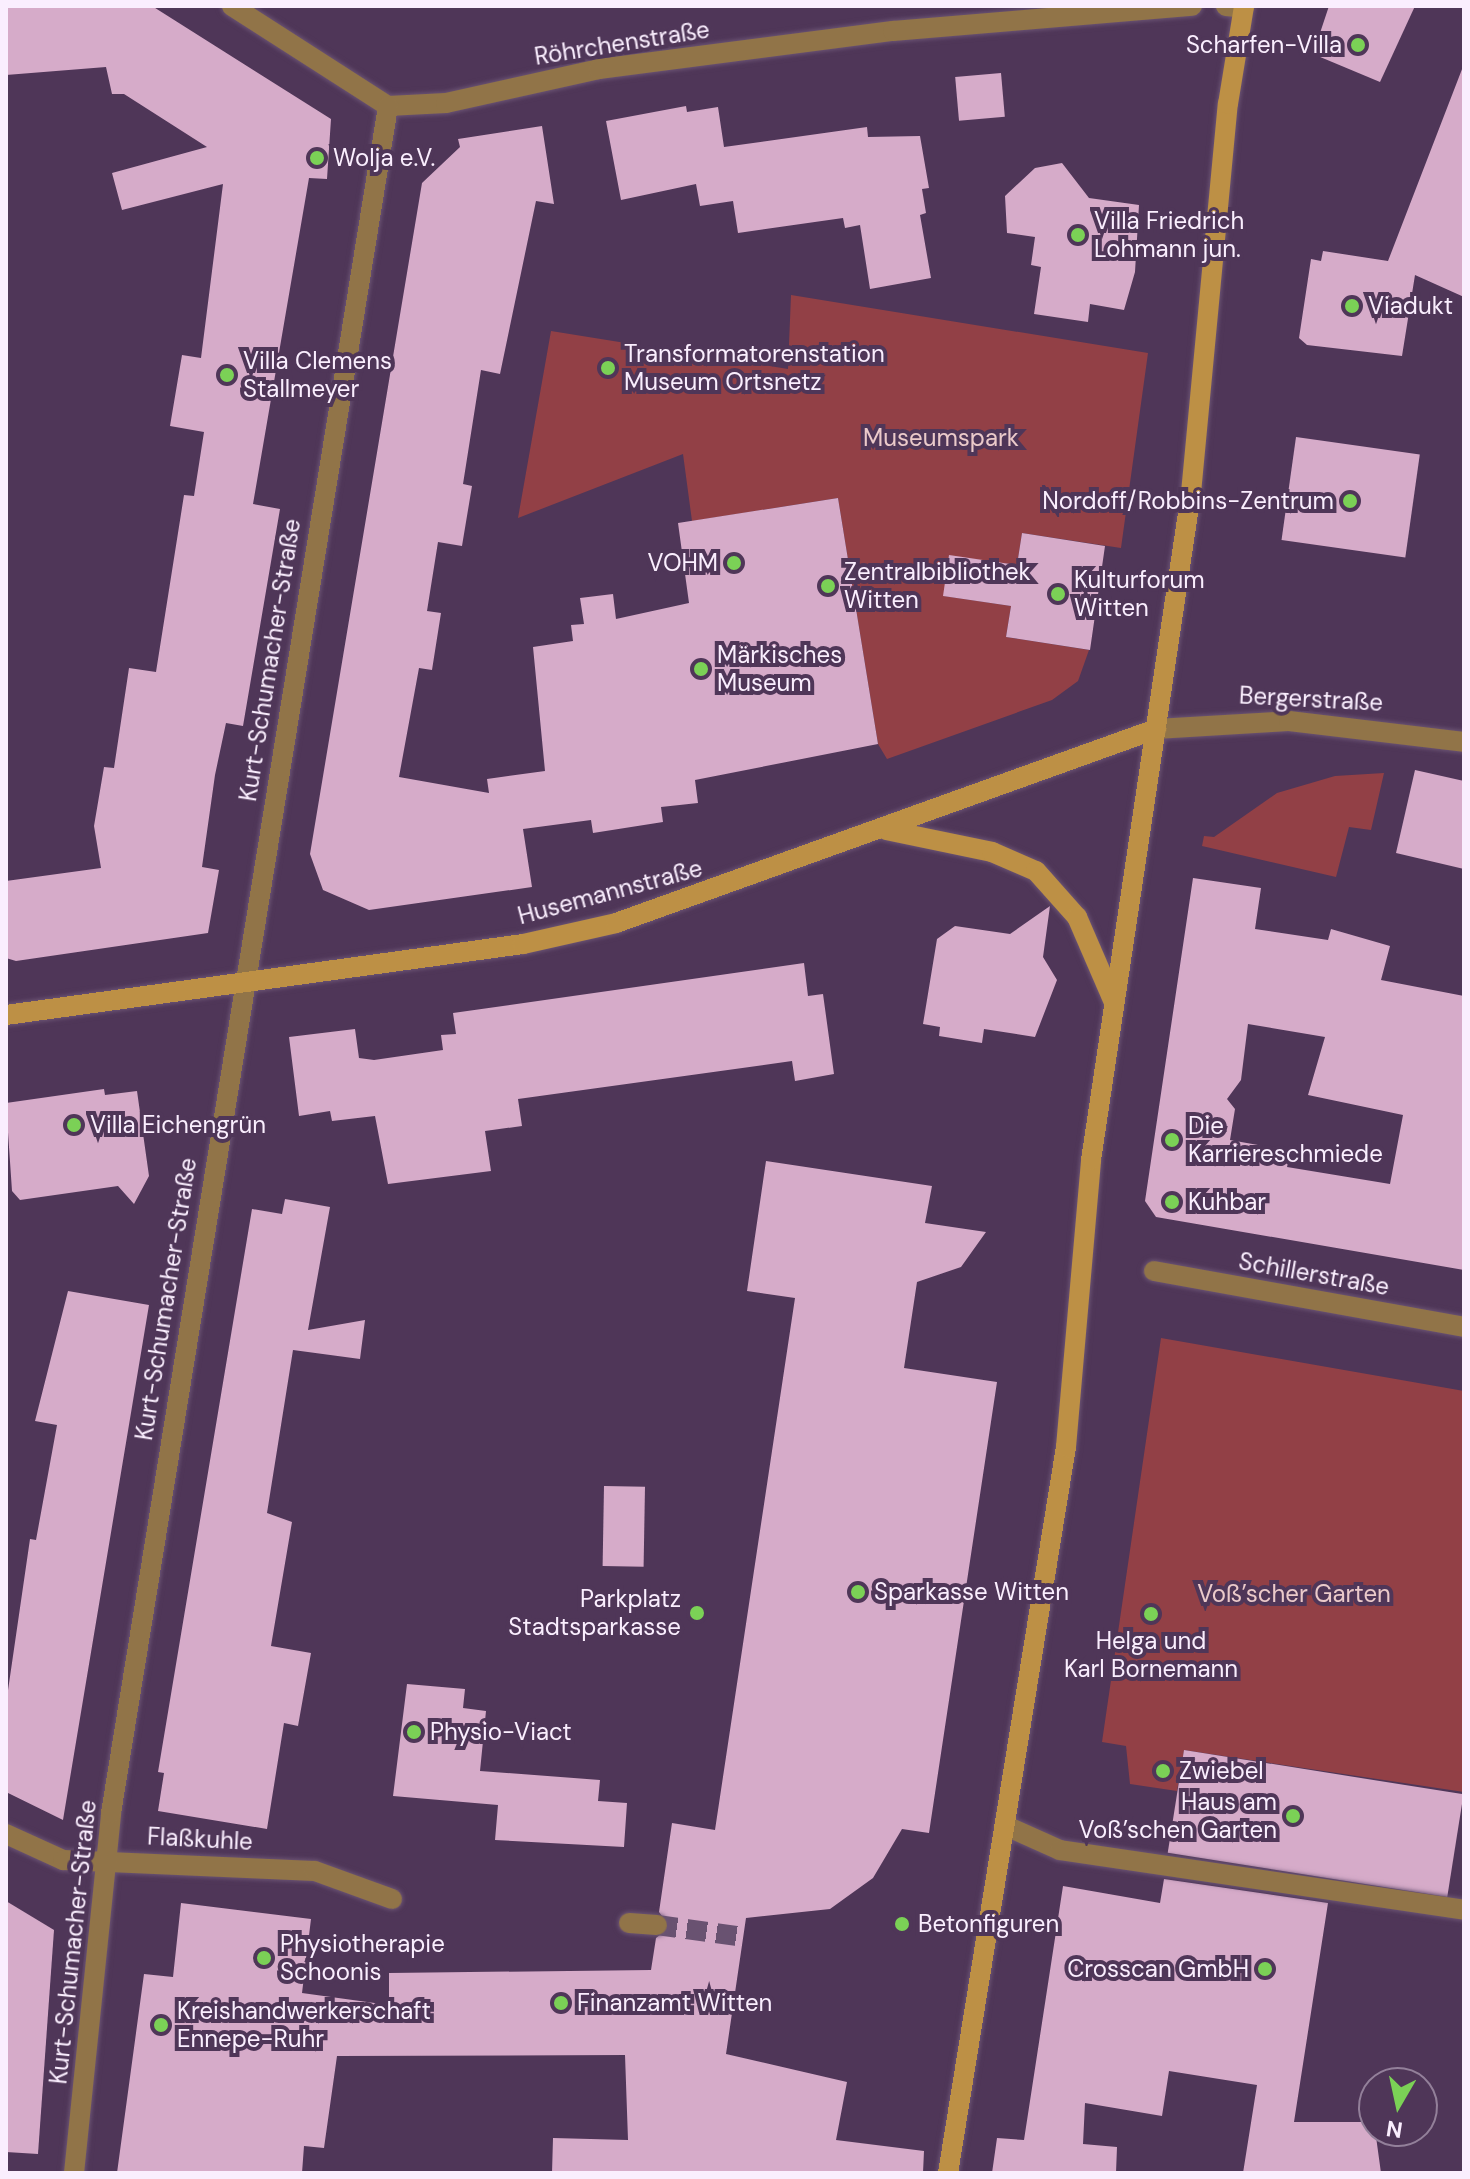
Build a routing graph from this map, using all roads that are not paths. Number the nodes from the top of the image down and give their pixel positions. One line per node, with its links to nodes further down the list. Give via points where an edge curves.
1 (232, 6): 4 (street)
2 (1192, 6): 4 (street, Röhrchenstraße, via 893,31 599,69 446,103)
3 (1238, 7): 5 (main road, via 1191,493)
4 (388, 106): 8 (street, Kurt-Schumacher-Straße)
5 (1156, 729): 6 (street, Bergerstraße, via 1289,721); 7 (main road, Husemannstraße); 9 (main road)
6 (1464, 742)
7 (885, 829): 8 (main road, Husemannstraße, via 616,923); 9 (main road, via 992,852 1036,871 1077,917)
8 (242, 985): 10 (main road, Husemannstraße); 15 (street, Kurt-Schumacher-Straße)
9 (1113, 1000): 13 (main road, via 1078,1327)
10 (6, 1015)
11 (1154, 1271): 12 (street, Schillerstraße)
12 (1464, 1327)
13 (1006, 1826): 17 (street, via 1060,1850); 21 (main road)
14 (6, 1834): 15 (street, Flaßkuhle, via 63,1860)
15 (105, 1860): 16 (street, Flaßkuhle, via 315,1871); 20 (street, Kurt-Schumacher-Straße)
16 (392, 1899)
17 (1464, 1910)
18 (629, 1923): 19 (street)
19 (657, 1925)
20 (74, 2173)
21 (948, 2173)

